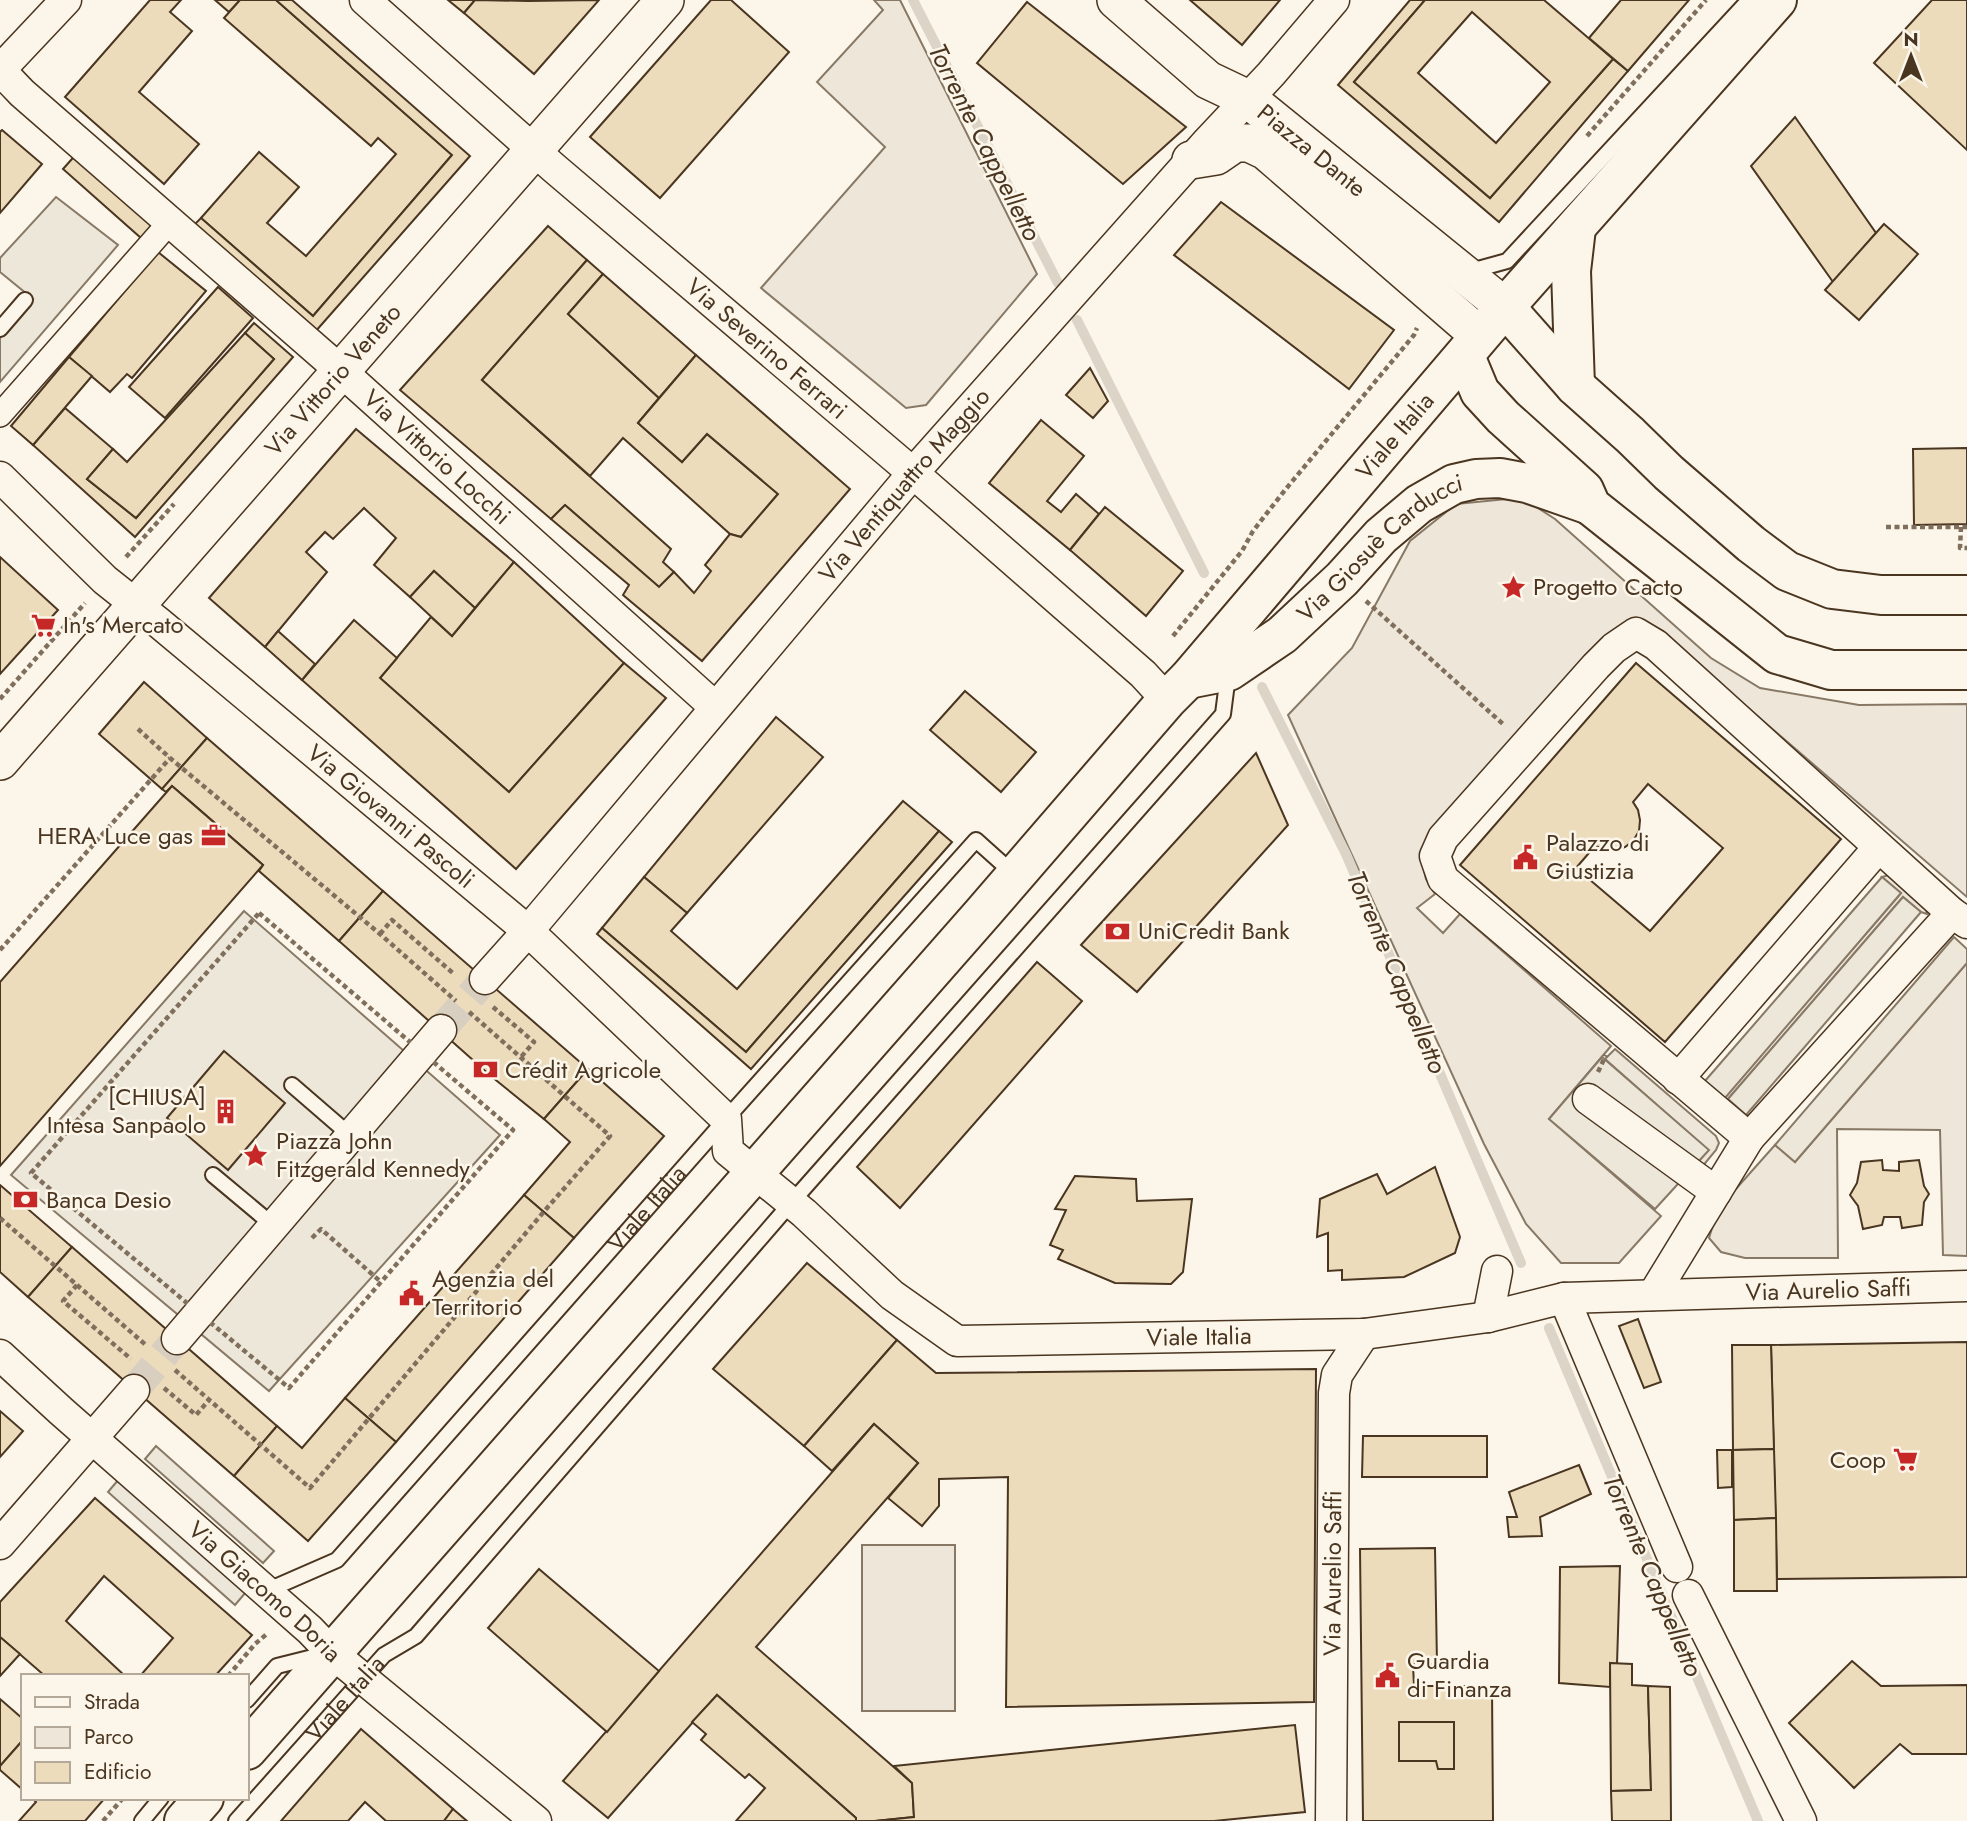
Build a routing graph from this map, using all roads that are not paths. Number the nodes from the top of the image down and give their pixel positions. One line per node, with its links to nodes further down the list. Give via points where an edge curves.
1 (66, 0): 8 (street)
2 (365, 0): 10 (street, Via Severino Ferrari)
3 (664, 0): 10 (street, Via Vittorio Veneto)
4 (1116, 0): 9 (street, Piazza Dante, via 1208,80)
5 (1334, 0): 9 (street, Via Ventiquattro Maggio)
6 (1749, 0): 14 (lane, via 1507,261)
7 (1777, 0): 13 (main road, Viale Italia)
8 (0, 70): 12 (street, Via Vittorio Locchi)
9 (1248, 99): 11 (street, Via Ventiquattro Maggio); 14 (street, Piazza Dante)
10 (534, 150): 19 (street, Via Vittorio Veneto); 22 (street, Via Severino Ferrari)
11 (1191, 160): 18 (street, Piazza Dante, via 1216,156 1235,143 1266,151); 22 (street, Via Ventiquattro Maggio)
12 (170, 222): 19 (street, Via Vittorio Locchi); 21 (street)
13 (1576, 228): 16 (main road, Viale Italia); 20 (main road, via 1571,271)
14 (1464, 273): 16 (street, Piazza Dante)
15 (25, 300): 17 (lane)
16 (1504, 307): 18 (main road, Viale Italia); 20 (main road)
17 (0, 329)
18 (1473, 346): 24 (main road, Via Giosuè Carducci, via 1480,392 1584,490); 29 (main road, Viale Italia)
19 (341, 371): 26 (street, Via Vittorio Veneto); 30 (street, Via Vittorio Locchi)
20 (1575, 386): 25 (main road, via 1669,473 1787,571 1832,589 1881,595)
21 (0, 415)
22 (913, 473): 29 (street, Via Severino Ferrari, via 1143,674); 30 (street, Via Ventiquattro Maggio)
23 (0, 477): 26 (street, Via Giovanni Pascoli)
24 (1591, 506): 27 (main road, Via Giosuè Carducci, via 1777,654 1831,670); 28 (main road, Via Giosuè Carducci, via 1500,478 1454,484 1419,504 1282,635)
25 (1967, 595)
26 (135, 605): 31 (street, Via Vittorio Veneto); 35 (street, Via Giovanni Pascoli)
27 (1967, 670)
28 (1229, 671): 29 (main road, Via Giosuè Carducci); 47 (lane, Viale Italia, via 1223,714)
29 (1177, 690): 33 (main road, Viale Italia)
30 (715, 707): 35 (street, Via Ventiquattro Maggio)
31 (0, 761)
32 (1878, 848): 34 (street); 38 (street); 38 (street, via 1656,645 1636,633 1614,648 1443,838 1435,856 1443,879)
33 (1016, 876): 41 (lane, Viale Italia, via 976,840); 44 (main road, Viale Italia)
34 (1960, 918): 43 (street)
35 (528, 931): 36 (street, Via Ventiquattro Maggio); 41 (street, Via Giovanni Pascoli)
36 (485, 979)
37 (441, 1030): 42 (street)
38 (1678, 1079): 43 (street)
39 (292, 1085): 42 (lane)
40 (1588, 1100): 46 (street)
41 (726, 1119): 44 (street, via 728,1151); 61 (lane, Viale Italia, via 337,1560)
42 (351, 1136): 48 (street)
43 (1749, 1138): 46 (street)
44 (755, 1172): 47 (street, Viale Italia); 63 (main road, Viale Italia)
45 (212, 1175): 48 (lane)
46 (1716, 1192): 51 (street)
47 (792, 1203): 54 (street, Viale Italia, via 892,1295 957,1341); 64 (lane, Viale Italia, via 416,1636 384,1654)
48 (274, 1226): 55 (street)
49 (1497, 1271): 53 (street)
50 (1967, 1286): 51 (street, Via Aurelio Saffi)
51 (1653, 1295): 52 (street, Via Aurelio Saffi)
52 (1564, 1298): 53 (street, Viale Italia); 60 (street)
53 (1488, 1317): 54 (street, Viale Italia)
54 (1364, 1334): 73 (street, Via Aurelio Saffi, via 1337,1375 1334,1393)
55 (177, 1339)
56 (0, 1355): 58 (street, Via Giacomo Doria)
57 (134, 1390): 58 (street)
58 (93, 1438): 59 (street); 61 (street, Via Giacomo Doria)
59 (0, 1544)
60 (1677, 1567)
61 (266, 1591): 63 (street, Via Giacomo Doria)
62 (1688, 1595): 74 (street)
63 (332, 1653): 64 (street, Via Giacomo Doria); 65 (lane, Viale Italia, via 277,1666); 66 (main road, Viale Italia)
64 (363, 1679): 71 (lane, Viale Italia); 72 (street, Via Giacomo Doria)
65 (248, 1699)
66 (248, 1749)
67 (159, 1800): 69 (lane)
68 (202, 1800): 70 (main road)
69 (142, 1821)
70 (184, 1821)
71 (236, 1821)
72 (536, 1821)
73 (1331, 1821)
74 (1801, 1821)

